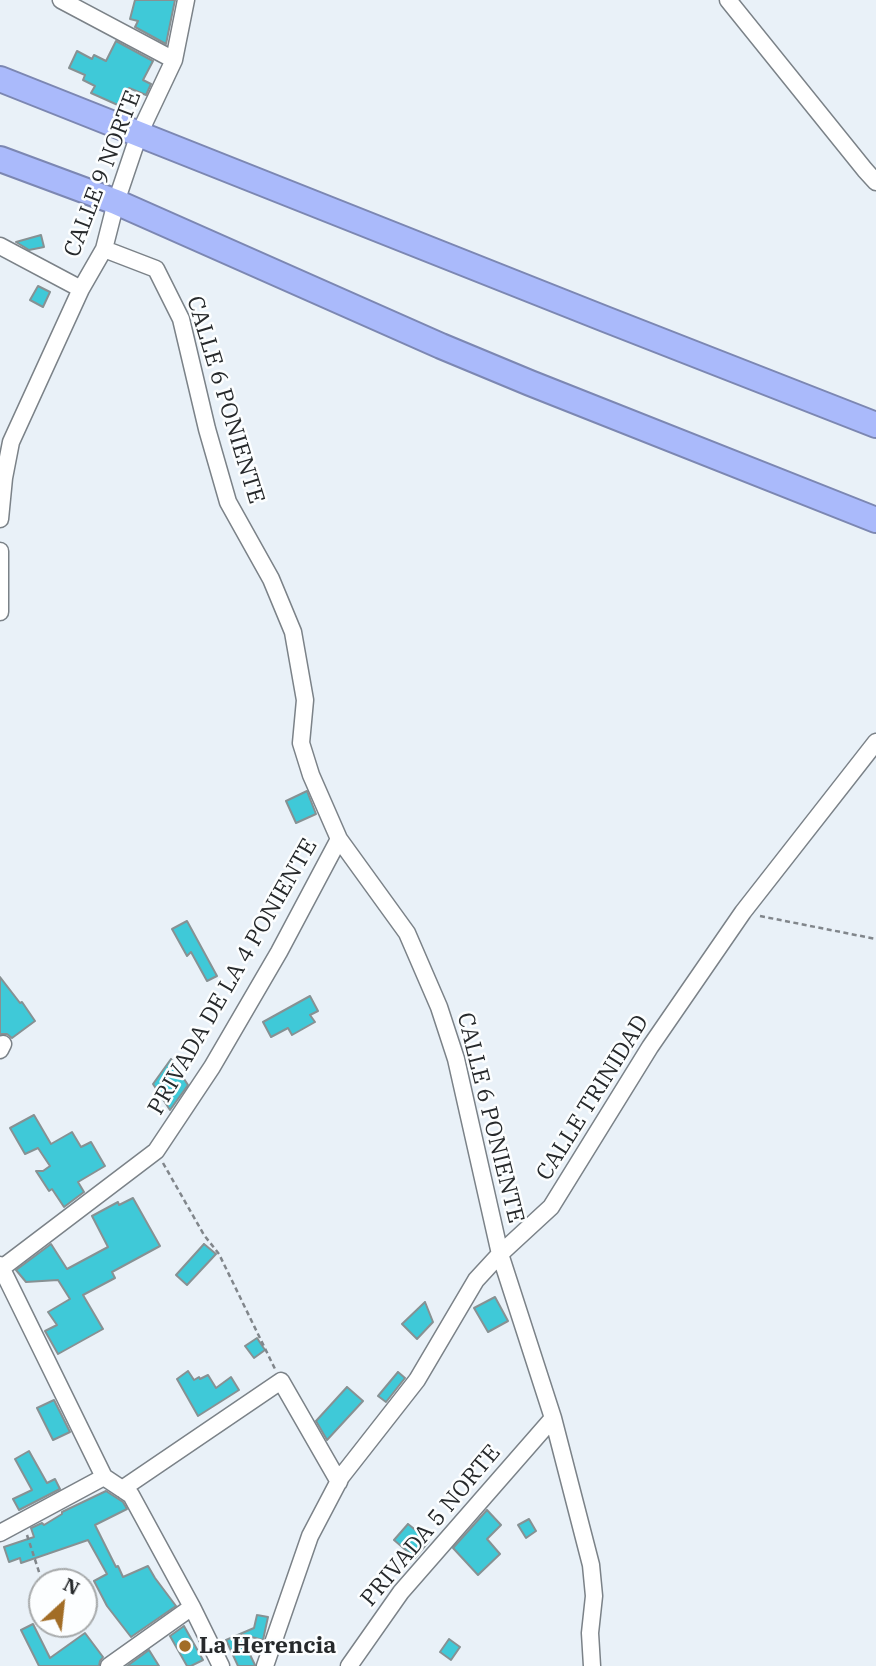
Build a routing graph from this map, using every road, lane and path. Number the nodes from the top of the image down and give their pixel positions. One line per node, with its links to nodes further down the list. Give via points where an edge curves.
1 (61, 0): 4 (street)
2 (186, 0): 4 (street, CALLE 9 NORTE)
3 (728, 0): 8 (street)
4 (174, 60): 6 (street, CALLE 9 NORTE)
5 (0, 79): 6 (highway)
6 (139, 134): 9 (street, CALLE 9 NORTE); 13 (highway)
7 (0, 159): 9 (highway)
8 (876, 182)
9 (116, 202): 11 (street, CALLE 9 NORTE); 15 (highway, via 441,346)
10 (0, 246): 12 (street)
11 (104, 249): 12 (street, CALLE 9 NORTE); 19 (street, CALLE 6 PONIENTE, via 156,269 181,319 228,502 271,579 293,632 305,700 301,743)
12 (81, 289): 14 (street, CALLE 9 NORTE, via 11,442)
13 (876, 425)
14 (0, 519)
15 (876, 520)
16 (0, 551): 17 (street)
17 (0, 612)
18 (876, 742): 20 (street, CALLE TRINIDAD)
19 (339, 839): 22 (street, PRIVADA DE LA 4 PONIENTE, via 212,1067); 23 (street, CALLE 6 PONIENTE, via 407,933 439,1007 456,1059)
20 (743, 912): 21 (path); 23 (street, CALLE TRINIDAD, via 650,1047 551,1207)
21 (876, 939)
22 (156, 1151): 24 (street, PRIVADA DE LA 4 PONIENTE); 25 (path, via 219,1254)
23 (500, 1254): 26 (street, CALLE 6 PONIENTE); 28 (street, CALLE TRINIDAD, via 476,1280 417,1380)
24 (1, 1267): 27 (street)
25 (281, 1381): 28 (street); 29 (street)
26 (553, 1418): 37 (street, PRIVADA 5 NORTE, via 401,1592); 38 (street, CALLE 6 PONIENTE, via 591,1565)
27 (104, 1477): 29 (street); 30 (street)
28 (339, 1482): 36 (street, CALLE TRINIDAD, via 310,1535)
29 (122, 1489): 33 (street, via 131,1495)
30 (23, 1522): 31 (street); 32 (path)
31 (0, 1533)
32 (38, 1568)
33 (192, 1607): 34 (street); 35 (street)
34 (109, 1666)
35 (221, 1666)
36 (265, 1666)
37 (349, 1666)
38 (592, 1666)

